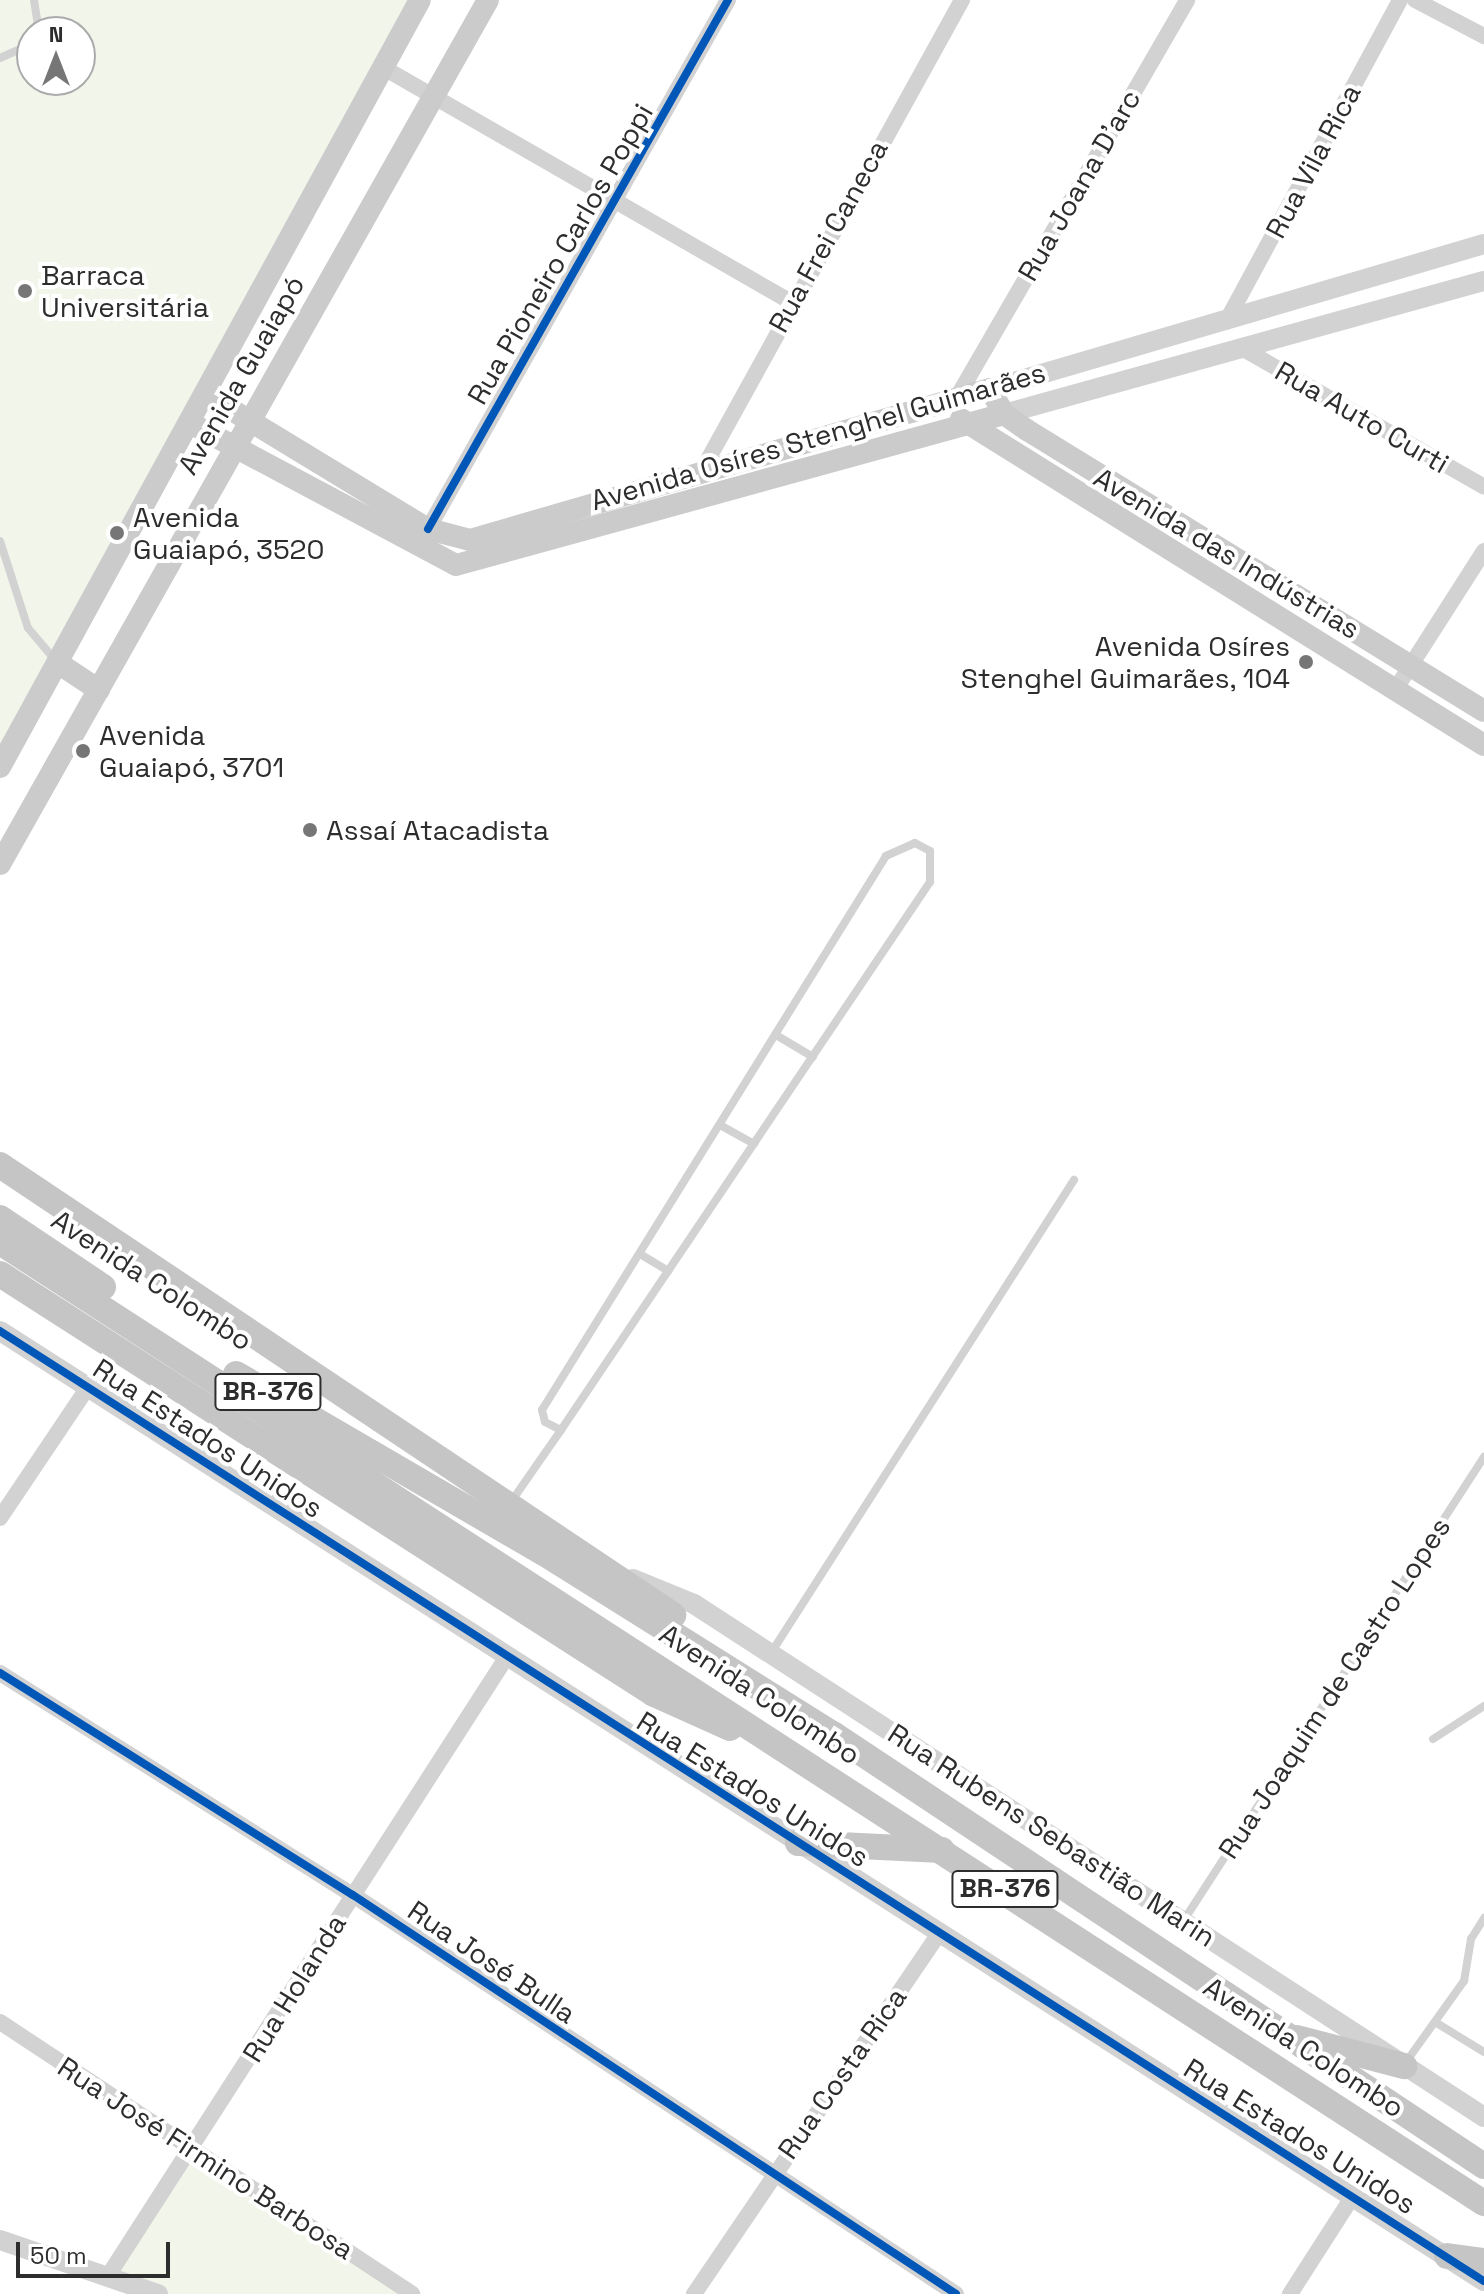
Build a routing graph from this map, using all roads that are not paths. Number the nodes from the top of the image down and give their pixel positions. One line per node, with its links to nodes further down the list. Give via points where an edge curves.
1 (420, 0): 9 (main road, Avenida Guaiapó)
2 (488, 0): 10 (main road, Avenida Guaiapó)
3 (728, 0): 11 (street, Rua Pioneiro Carlos Poppi)
4 (962, 0): 14 (street, Rua Frei Caneca)
5 (1187, 0): 17 (street, Rua Joana D'arc)
6 (1400, 0): 15 (street, Rua Vila Rica)
7 (1415, 0): 8 (street)
8 (1484, 36)
9 (384, 68): 10 (street); 19 (main road, Avenida Guaiapó)
10 (434, 98): 11 (street); 22 (main road, Avenida Guaiapó)
11 (617, 202): 14 (street); 28 (street, Rua Pioneiro Carlos Poppi)
12 (1484, 244): 15 (street, Avenida Osíres Stenghel Guimarães)
13 (1484, 281): 16 (street, Avenida Osíres Stenghel Guimarães)
14 (790, 301): 26 (street, Rua Frei Caneca)
15 (1226, 322): 18 (street, Avenida Osíres Stenghel Guimarães)
16 (1240, 347): 21 (street, Avenida Osíres Stenghel Guimarães); 27 (street, Rua Auto Curti)
17 (971, 370): 18 (street); 20 (street, Rua Joana D'arc)
18 (990, 389): 20 (main road, Avenida Osíres Stenghel Guimarães); 21 (main road, Avenida das Indústrias)
19 (209, 396): 22 (main road, Avenida Osíres Stenghel Guimarães); 23 (main road, Avenida Guaiapó)
20 (956, 399): 24 (main road); 26 (main road, Avenida Osíres Stenghel Guimarães)
21 (1004, 414): 24 (main road, Avenida Osíres Stenghel Guimarães); 32 (main road, Avenida das Indústrias)
22 (249, 421): 25 (main road, Avenida Guaiapó); 28 (main road, Avenida Osíres Stenghel Guimarães)
23 (192, 424): 25 (main road, Avenida Osíres Stenghel Guimarães); 31 (main road, Avenida Guaiapó)
24 (963, 427): 25 (main road, Avenida Osíres Stenghel Guimarães, via 456,565); 34 (main road, Avenida das Indústrias)
25 (232, 450): 33 (main road, Avenida Guaiapó)
26 (700, 474): 28 (main road, Avenida Osíres Stenghel Guimarães, via 496,537 470,540)
27 (1484, 487)
28 (428, 529)
29 (0, 541): 31 (lane, via 28,628)
30 (1484, 551): 32 (street)
31 (58, 663): 33 (main road); 37 (main road, Avenida Guaiapó)
32 (1411, 666): 34 (street); 35 (main road, Avenida das Indústrias)
33 (99, 690): 38 (main road, Avenida Guaiapó)
34 (1395, 690): 36 (main road, Avenida das Indústrias)
35 (1484, 711)
36 (1484, 745)
37 (0, 767)
38 (0, 864)
39 (776, 1035): 40 (lane); 40 (lane, via 886,856 915,843 930,851 930,882); 41 (lane)
40 (813, 1057): 42 (lane)
41 (720, 1125): 42 (lane); 47 (lane)
42 (754, 1144): 48 (lane)
43 (0, 1165): 54 (main road)
44 (1074, 1180): 57 (lane)
45 (0, 1218): 61 (main road, Avenida Colombo / BR-376, via 201,1353 544,1553)
46 (0, 1242): 63 (main road, Avenida Colombo / BR-376)
47 (640, 1254): 48 (lane); 52 (lane, via 542,1410 545,1422)
48 (668, 1271): 52 (lane)
49 (0, 1274): 63 (main road, via 654,1694)
50 (0, 1331): 51 (street, Rua Estados Unidos)
51 (88, 1387): 55 (street); 58 (street, Rua Estados Unidos)
52 (561, 1430): 54 (lane)
53 (1484, 1457): 68 (lane, Rua Joaquim de Castro Lopes)
54 (510, 1503): 56 (main road)
55 (0, 1518)
56 (611, 1570): 57 (street, Rua Rubens Sebastião Marin, via 694,1604); 61 (main road)
57 (770, 1654): 68 (street, Rua Rubens Sebastião Marin)
58 (506, 1658): 64 (street, Rua Estados Unidos); 66 (street, Rua Holanda)
59 (0, 1673): 66 (street, Rua José Bulla)
60 (1484, 1706): 62 (lane)
61 (833, 1734): 72 (main road, Avenida Colombo / BR-376)
62 (1433, 1739)
63 (810, 1764): 65 (main road, Avenida Colombo / BR-376)
64 (798, 1843): 65 (main road); 69 (street, Rua Estados Unidos)
65 (946, 1850): 80 (main road, Avenida Colombo / BR-376)
66 (353, 1895): 76 (street, Rua Holanda); 78 (street, Rua José Bulla)
67 (1484, 1918): 71 (lane, via 1471,1939 1464,1981)
68 (1184, 1920): 74 (street, Rua Rubens Sebastião Marin)
69 (939, 1934): 78 (street, Rua Costa Rica); 79 (street, Rua Estados Unidos)
70 (0, 2022): 76 (street, Rua José Firmino Barbosa)
71 (1435, 2022): 73 (lane); 74 (lane)
72 (1274, 2032): 74 (main road); 77 (main road, Avenida Colombo / BR-376)
73 (1484, 2052)
74 (1404, 2066): 75 (street, Rua Rubens Sebastião Marin)
75 (1484, 2117)
76 (192, 2149): 84 (street, Rua Holanda); 87 (street, Rua José Firmino Barbosa)
77 (1484, 2166)
78 (772, 2173): 88 (street, Rua Costa Rica); 89 (street, Rua José Bulla)
79 (1353, 2196): 82 (street, Rua Estados Unidos); 90 (street)
80 (1484, 2203)
81 (0, 2240): 84 (street)
82 (1447, 2256): 83 (main road); 85 (street, Rua Estados Unidos)
83 (1484, 2261)
84 (108, 2276): 86 (street)
85 (1484, 2281)
86 (158, 2294)
87 (412, 2294)
88 (694, 2294)
89 (956, 2294)
90 (1290, 2294)

